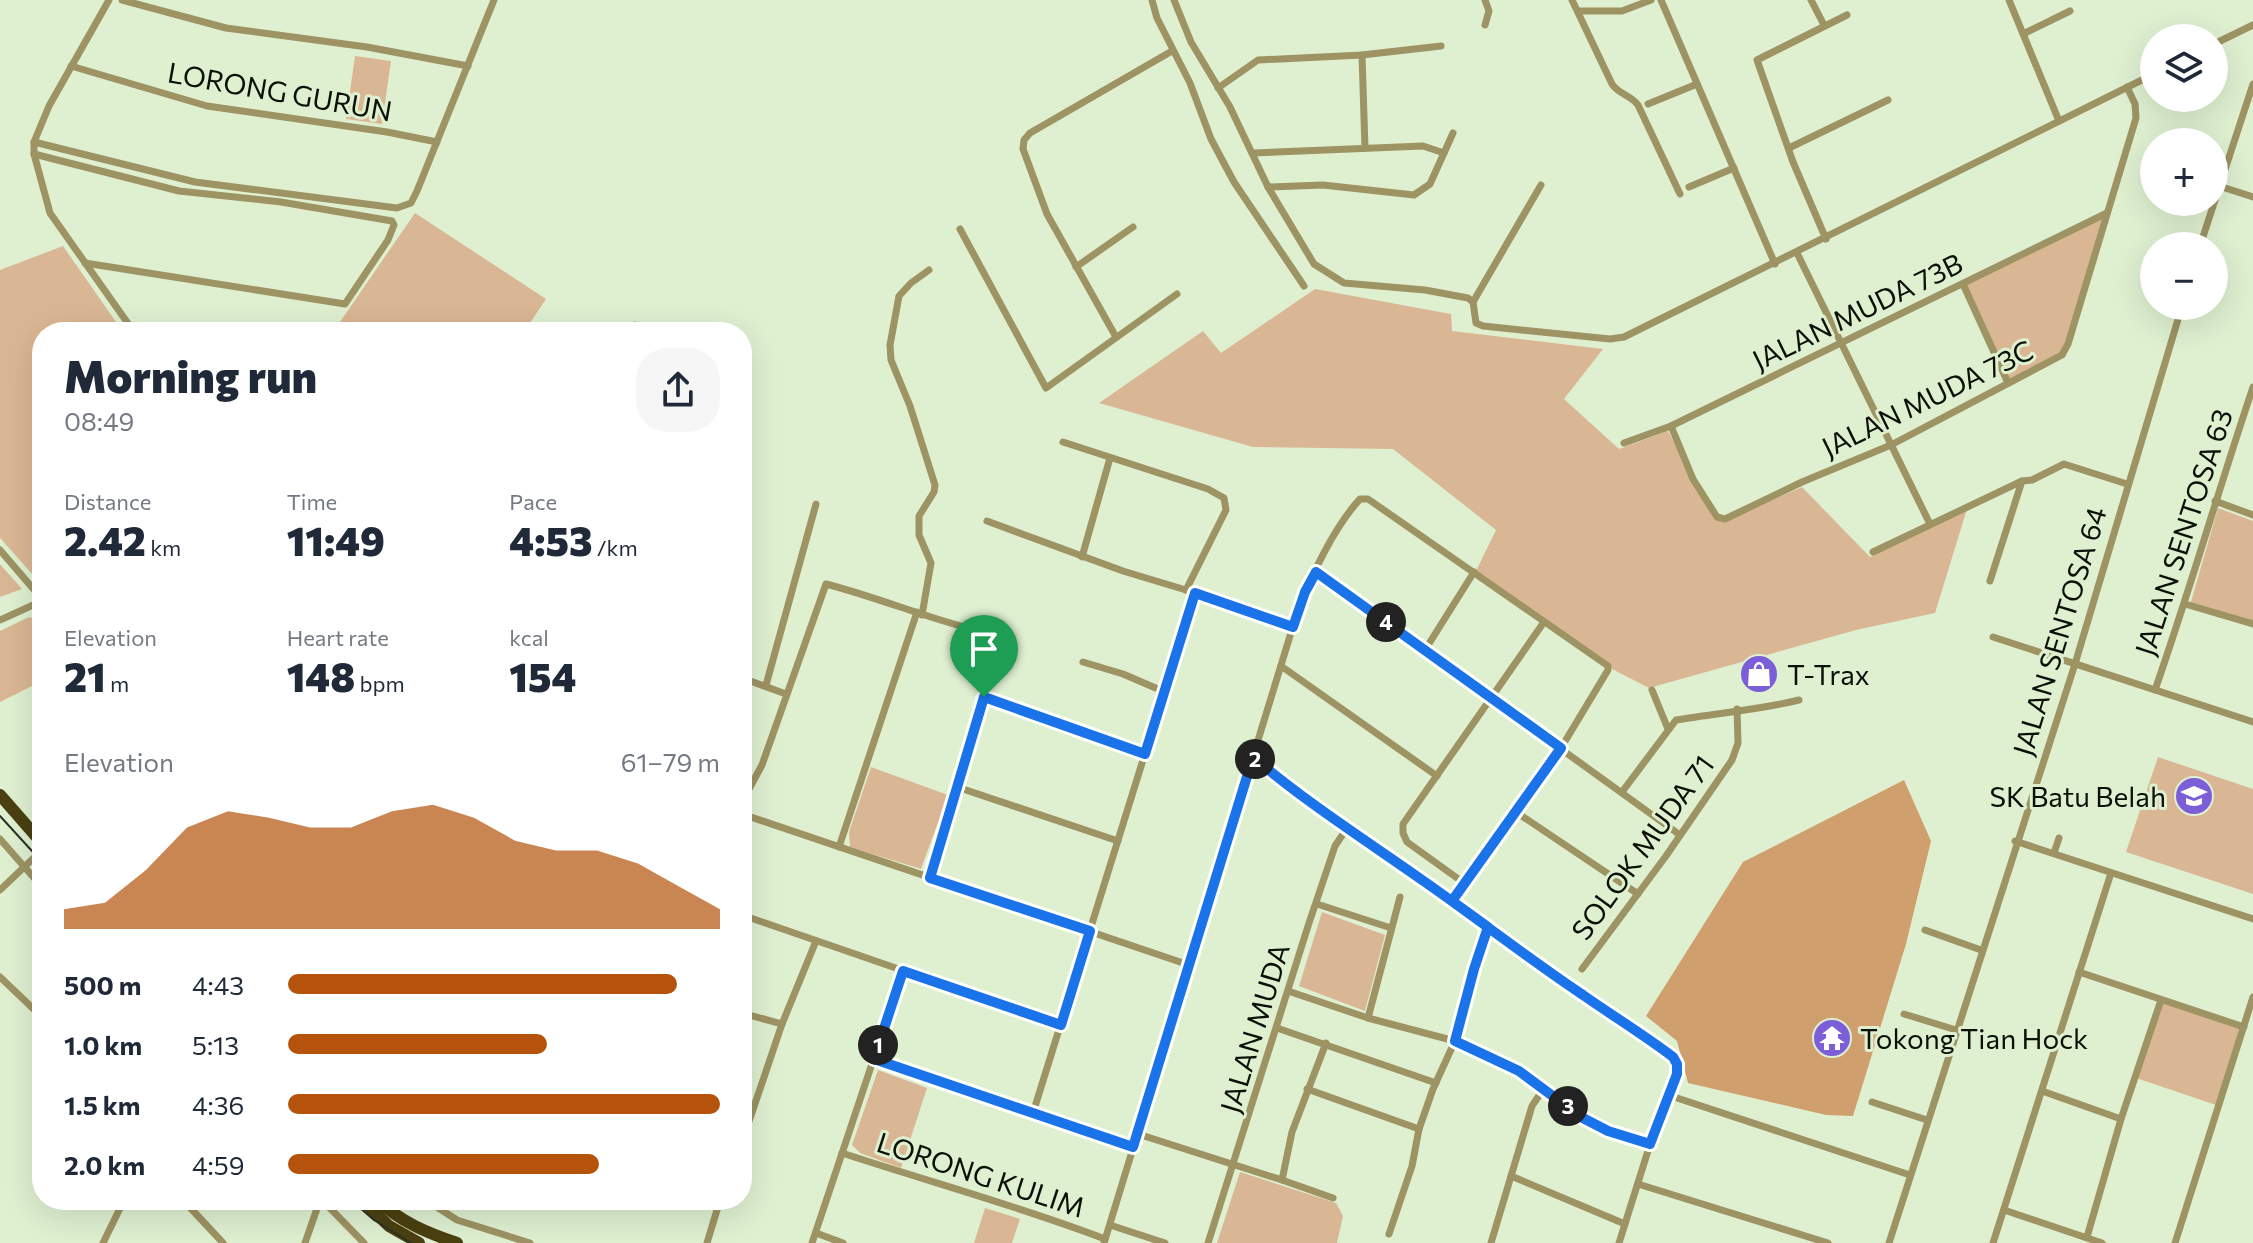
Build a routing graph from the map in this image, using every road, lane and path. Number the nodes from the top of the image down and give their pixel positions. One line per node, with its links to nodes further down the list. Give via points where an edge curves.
1 (109, 0): 23 (street)
2 (122, 0): 24 (street, via 226,28)
3 (494, 0): 24 (street)
4 (1152, 0): 21 (street)
5 (1174, 0): 29 (street)
6 (1485, 0): 15 (street)
7 (1572, 0): 12 (street)
8 (1651, 0): 12 (street, via 1622,11)
9 (1661, 0): 26 (street)
10 (1811, 0): 16 (street)
11 (2009, 0): 18 (street)
12 (1578, 11): 47 (street, via 1615,90 1638,105)
13 (2070, 11): 18 (street)
14 (1847, 15): 16 (street)
15 (1485, 25)
16 (1824, 25): 37 (street, via 1757,60)
17 (2253, 25): 19 (street)
18 (2023, 34): 32 (street)
19 (2228, 37)
20 (1441, 46): 22 (street)
21 (1172, 51): 56 (street, via 1024,140 1035,186); 59 (street, via 1234,182)
22 (1362, 55): 29 (street, via 1258,60); 36 (street)
23 (71, 66): 34 (street); 35 (street, LORONG GURUN, via 207,106)
24 (468, 66): 35 (street)
25 (2140, 81): 28 (street)
26 (1697, 84): 31 (street); 42 (street)
27 (2253, 84): 41 (street)
28 (2127, 87): 32 (street); 49 (street, JALAN MUDA 73C, via 2136,118)
29 (1218, 88): 38 (street)
30 (1888, 100): 37 (street)
31 (1648, 104)
32 (2059, 121): 52 (street)
33 (1453, 133): 39 (street)
34 (34, 142): 35 (street, via 195,182 397,208 411,203); 40 (street)
35 (437, 142)
36 (1365, 148): 38 (street); 39 (street, via 1423,146)
37 (1789, 148): 52 (street)
38 (1254, 153): 44 (street)
39 (1444, 153): 44 (street, via 1430,184 1414,195 1323,185)
40 (34, 154): 54 (street, via 50,213); 54 (street, via 179,191 281,202 394,225 345,304)
41 (2228, 159)
42 (1734, 168): 45 (street); 55 (street)
43 (1541, 185): 61 (street)
44 (1268, 187): 61 (street, via 1314,264 1333,277)
45 (1689, 187)
46 (2228, 189): 48 (street)
47 (1680, 194)
48 (2253, 197)
49 (2107, 213): 58 (street, JALAN MUDA 73B); 66 (street, JALAN MUDA 73C, via 2062,355)
50 (1133, 227): 56 (street)
51 (960, 229): 64 (street, via 1046,388)
52 (1826, 239): 53 (street)
53 (1797, 253): 55 (street); 65 (street)
54 (85, 263): 63 (street)
55 (1775, 264): 61 (street, via 1617,339 1483,326 1476,323)
56 (1076, 267): 64 (street)
57 (929, 270): 91 (street, via 899,296 890,345 935,485 919,516 919,535 931,563)
58 (1963, 284): 65 (street, JALAN MUDA 73B); 66 (street)
59 (1304, 286)
60 (1177, 294): 64 (street)
61 (1473, 302)
62 (2178, 320): 74 (street, JALAN SENTOSA 64)
63 (127, 322)
64 (1116, 337)
65 (1841, 343): 68 (street, JALAN MUDA 73B); 71 (street)
66 (2008, 383): 71 (street, JALAN MUDA 73C)
67 (2253, 387): 75 (street, JALAN SENTOSA 63)
68 (1671, 426): 70 (street, JALAN MUDA 73B); 71 (street, JALAN MUDA 73C, via 1693,479 1722,519)
69 (1063, 442): 72 (street)
70 (1624, 443)
71 (1891, 445): 79 (street)
72 (1110, 458): 82 (street); 87 (street, via 1208,489 1226,502)
73 (2022, 481): 74 (street, via 2064,464); 79 (street); 85 (street)
74 (2127, 484): 99 (street, JALAN SENTOSA 64)
75 (2215, 501): 77 (street); 89 (street, JALAN SENTOSA 63)
76 (816, 504): 102 (street)
77 (2253, 515)
78 (987, 521): 82 (street)
79 (1930, 524): 81 (street)
80 (0, 550): 86 (street)
81 (1873, 552)
82 (1082, 557): 87 (street)
83 (1316, 572): 84 (street, via 1360,499 1368,499); 95 (street); 97 (street)
84 (1474, 572): 93 (street); 97 (street)
85 (1990, 581)
86 (32, 588)
87 (1186, 590): 88 (street)
88 (1195, 593): 95 (street); 105 (street)
89 (2185, 604): 94 (street); 104 (street, JALAN SENTOSA 63)
90 (32, 605): 92 (street)
91 (919, 614): 106 (street, via 826,584); 107 (street, via 1000,637); 132 (street)
92 (0, 620)
93 (1544, 622): 108 (street); 113 (street, via 1608,670)
94 (2253, 624)
95 (1293, 627): 100 (street)
96 (1993, 637): 99 (street)
97 (1425, 650): 108 (street)
98 (1083, 662): 105 (street)
99 (2075, 664): 104 (street); 131 (street, JALAN SENTOSA 64)
100 (1281, 666): 115 (street); 116 (street)
101 (752, 681): 102 (street)
102 (766, 685): 106 (street)
103 (1652, 690): 112 (street)
104 (2155, 690): 111 (street)
105 (1165, 692): 114 (street)
106 (786, 694): 117 (street)
107 (984, 697): 114 (street); 118 (street)
108 (1493, 697): 113 (street); 116 (street)
109 (1799, 700): 110 (street)
110 (1737, 709): 112 (street, via 1676,720); 125 (street, SOLOK MUDA 71, via 1736,752)
111 (2253, 722)
112 (1668, 729): 119 (street)
113 (1561, 748): 119 (street); 122 (street)
114 (1145, 754): 130 (street)
115 (1253, 757): 124 (street); 153 (street)
116 (1437, 776): 139 (street, via 1403,824 1403,833 1407,842)
117 (752, 783)
118 (957, 787): 130 (street); 138 (street)
119 (1622, 792): 125 (street)
120 (0, 795): 126 (highway)
121 (0, 808): 129 (highway)
122 (1516, 812): 139 (street); 141 (street)
123 (752, 817): 132 (street)
124 (1347, 828): 143 (street); 144 (street, JALAN MUDA, via 1335,846)
125 (1680, 835): 141 (street, SOLOK MUDA 71)
126 (32, 837)
127 (2059, 838): 133 (street)
128 (0, 839): 135 (street)
129 (32, 840)
130 (1118, 841): 150 (street)
131 (2015, 841): 133 (street); 152 (street, JALAN SENTOSA 64)
132 (839, 847): 138 (street)
133 (2054, 853): 136 (street)
134 (32, 859): 135 (street)
135 (24, 867): 137 (street); 140 (street)
136 (2111, 873): 146 (street); 156 (street)
137 (32, 876)
138 (930, 878): 150 (street)
139 (1464, 883): 143 (street)
140 (0, 890)
141 (1638, 894): 154 (street, SOLOK MUDA 71)
142 (1400, 897): 148 (street)
143 (1452, 901): 147 (street)
144 (1317, 904): 148 (street); 158 (street, JALAN MUDA)
145 (752, 919): 151 (street)
146 (2253, 919)
147 (1488, 927): 170 (street); 177 (street, via 1673,1057 1678,1070)
148 (1391, 928): 164 (street)
149 (1925, 930): 152 (street)
150 (1090, 931): 153 (street); 166 (street)
151 (816, 941): 155 (street); 165 (street)
152 (1981, 950): 169 (street, JALAN SENTOSA 64)
153 (1189, 965): 184 (street)
154 (1584, 966)
155 (903, 971): 166 (street); 172 (street)
156 (2079, 972): 160 (street); 176 (street)
157 (0, 977): 161 (street)
158 (1288, 991): 164 (street); 168 (street, JALAN MUDA)
159 (2253, 997): 167 (street)
160 (2161, 1000): 167 (street); 181 (street)
161 (32, 1007)
162 (1904, 1014): 169 (street)
163 (752, 1016): 165 (street)
164 (1368, 1018): 170 (street)
165 (782, 1024): 179 (street)
166 (1061, 1025): 180 (street)
167 (2244, 1027): 229 (street)
168 (1277, 1028): 171 (street); 188 (street, JALAN MUDA)
169 (1956, 1030): 182 (street, JALAN SENTOSA 64)
170 (1455, 1041): 173 (street); 174 (street)
171 (1326, 1043): 173 (street); 175 (street)
172 (874, 1059): 180 (street); 187 (street)
173 (1436, 1083): 183 (street)
174 (1544, 1088): 185 (street, via 1594,1124); 190 (street, via 1532,1106)
175 (1307, 1089): 183 (street); 191 (street)
176 (2042, 1091): 181 (street); 202 (street)
177 (1668, 1095): 185 (street); 189 (street)
178 (1872, 1102): 182 (street)
179 (752, 1112)
180 (1033, 1113): 186 (street)
181 (2121, 1119): 208 (street)
182 (1927, 1120): 189 (street, JALAN SENTOSA 64)
183 (1419, 1129): 207 (street)
184 (1138, 1134): 186 (street); 188 (street)
185 (1650, 1144): 192 (street)
186 (1133, 1147): 204 (street)
187 (842, 1153): 206 (street); 209 (street, LORONG KULIM, via 1021,1207)
188 (1234, 1165): 191 (street); 222 (street, JALAN MUDA)
189 (1910, 1175): 226 (street, JALAN SENTOSA 64)
190 (1511, 1176): 203 (street); 223 (street)
191 (1282, 1180): 193 (street)
192 (1638, 1184): 203 (street); 225 (street)
193 (1333, 1198)
194 (119, 1210): 210 (street)
195 (192, 1210): 205 (street)
196 (317, 1210): 213 (street)
197 (331, 1210): 214 (street)
198 (372, 1210): 215 (highway)
199 (391, 1210): 216 (highway, via 432,1235)
200 (442, 1210): 217 (street)
201 (716, 1210): 218 (street)
202 (2004, 1210): 208 (street); 227 (street)
203 (1625, 1224): 224 (street)
204 (1110, 1225): 209 (street); 221 (street)
205 (212, 1231): 211 (street); 212 (street)
206 (816, 1233): 219 (street); 220 (street)
207 (1389, 1234)
208 (2087, 1237): 228 (street)
209 (1105, 1241)
210 (103, 1243)
211 (207, 1243)
212 (223, 1243)
213 (305, 1243)
214 (364, 1243)
215 (419, 1243)
216 (457, 1243)
217 (530, 1243)
218 (707, 1243)
219 (812, 1243)
220 (843, 1243)
221 (1165, 1243)
222 (1208, 1243)
223 (1491, 1243)
224 (1619, 1243)
225 (1824, 1243)
226 (1889, 1243)
227 (1993, 1243)
228 (2102, 1243)
229 (2175, 1243)

